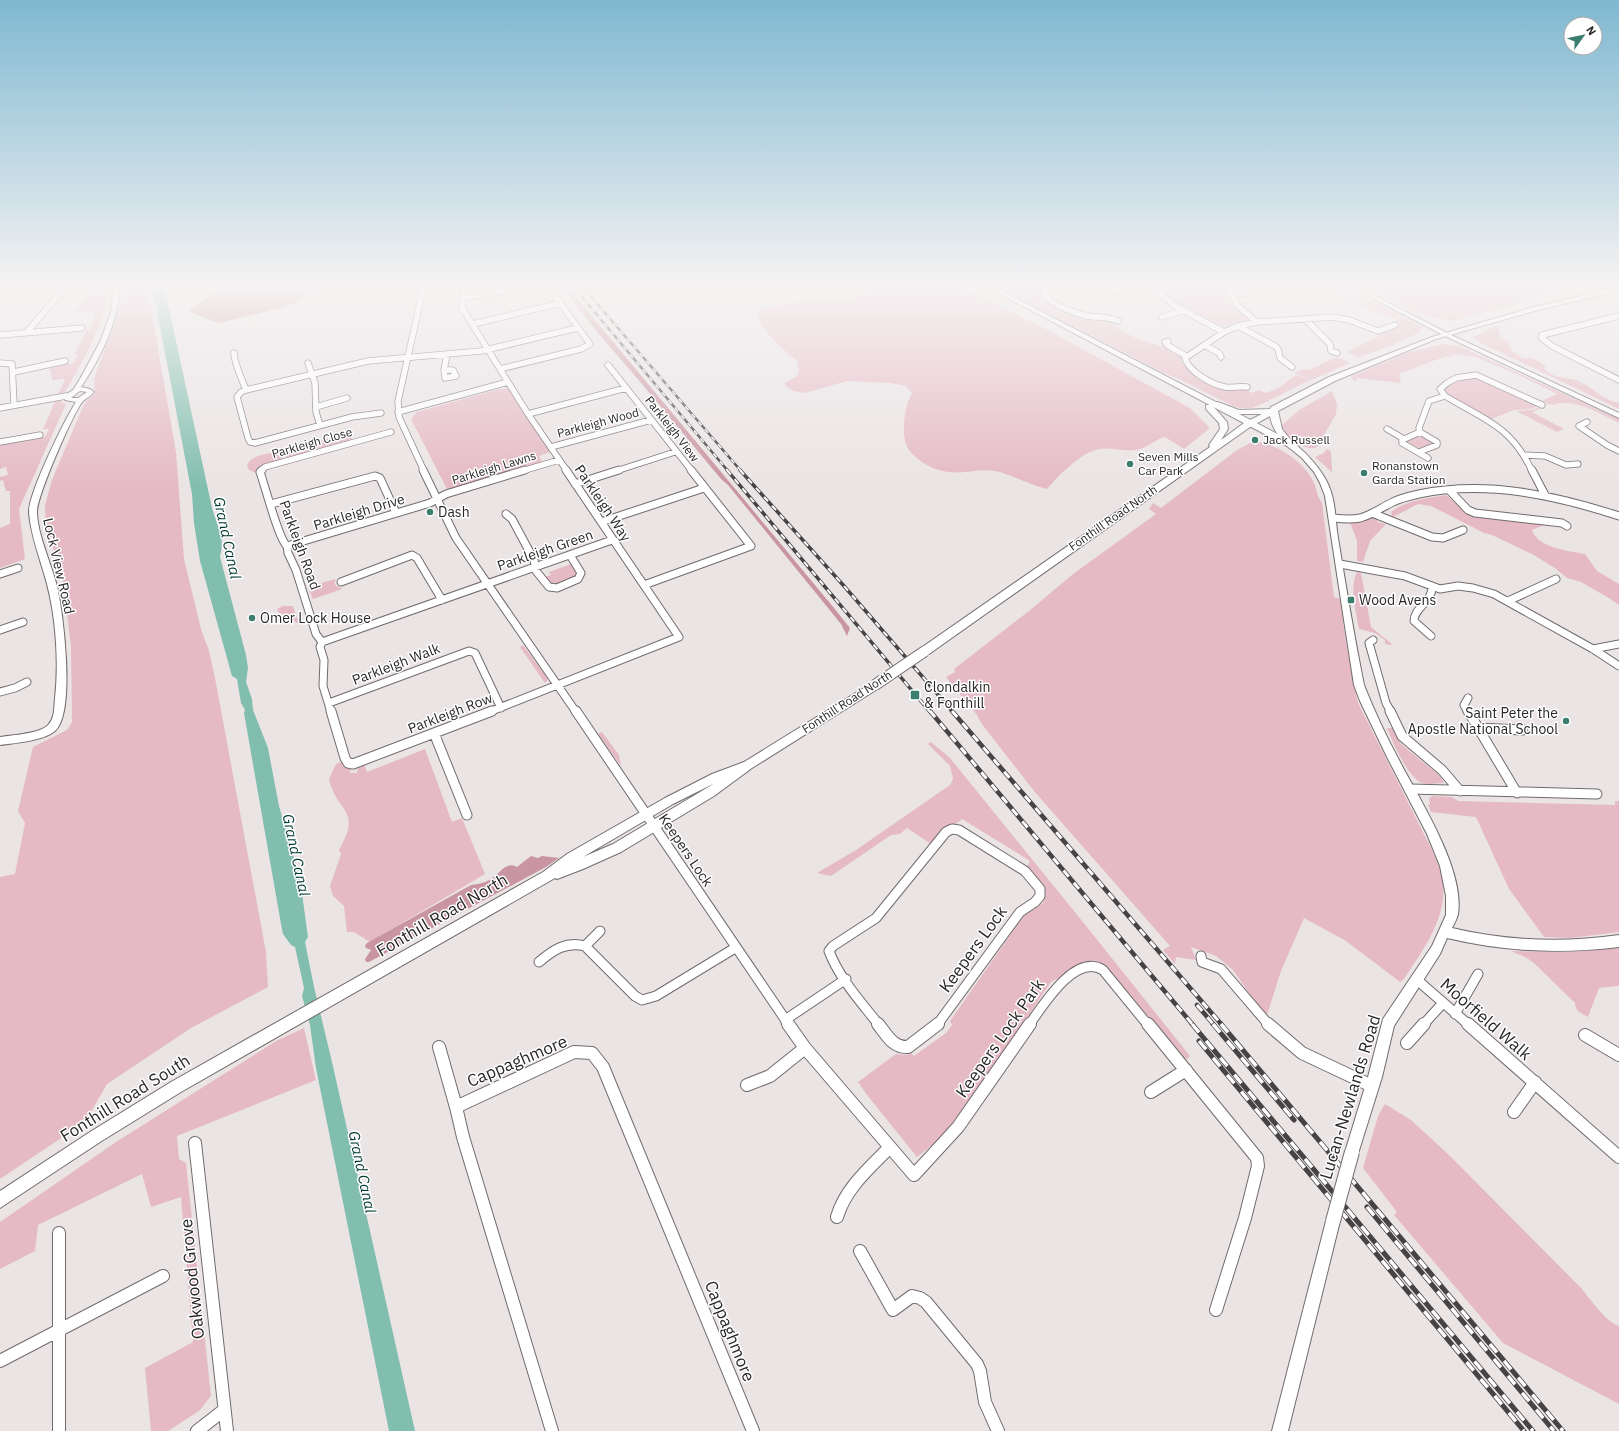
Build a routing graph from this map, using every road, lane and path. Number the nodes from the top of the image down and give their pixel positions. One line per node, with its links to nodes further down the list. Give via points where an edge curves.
1 (97, 352): 28 (street, Lock View Road)
2 (409, 352): 19 (street)
3 (470, 352): 16 (street)
4 (490, 352): 25 (street, Parkleigh Way)
5 (567, 352): 25 (street)
6 (1107, 352): 43 (street)
7 (1111, 352): 43 (street)
8 (1179, 352): 17 (street)
9 (1193, 352): 17 (street)
10 (1217, 352): 18 (street)
11 (1278, 352): 24 (street, via 1280,359)
12 (1398, 352): 46 (main road, Fonthill Road North, via 1337,377)
13 (1483, 352): 50 (street)
14 (1563, 352): 30 (street)
15 (234, 353): 36 (street, via 234,361)
16 (447, 354): 19 (street); 26 (street)
17 (1186, 356): 32 (street, via 1186,364 1217,385)
18 (1221, 356)
19 (408, 358): 29 (street, via 368,361); 47 (street, via 398,401)
20 (65, 361): 27 (street)
21 (0, 363): 27 (street, via 12,364)
22 (308, 363): 29 (street)
23 (608, 365): 33 (street, Parkleigh View)
24 (1292, 367)
25 (500, 369): 31 (street, Parkleigh Way)
26 (444, 370)
27 (14, 372): 41 (street)
28 (88, 372): 34 (street, Lock View Road); 35 (street, Lock View Road)
29 (312, 374): 36 (street); 44 (street)
30 (1619, 380)
31 (508, 382): 47 (street); 49 (street, Parkleigh Way)
32 (1247, 387)
33 (626, 388): 49 (street); 51 (street, Parkleigh View)
34 (85, 389): 35 (street, Lock View Road); 40 (street, Lock View Road, via 90,391 90,394)
35 (76, 390): 38 (street, Lock View Road)
36 (246, 390): 55 (street, via 238,394 237,401 250,442 260,442)
37 (1445, 396): 42 (street, via 1440,389 1443,385 1468,375 1476,375); 58 (street, via 1429,401 1419,428); 71 (street, via 1501,429)
38 (69, 398): 40 (street); 41 (street); 53 (street, Lock View Road)
39 (347, 398): 44 (street)
40 (81, 399): 53 (street, Lock View Road)
41 (14, 404): 45 (street)
42 (1542, 405)
43 (1212, 406): 46 (main road, via 1252,413); 54 (street); 67 (main road, via 1224,428)
44 (316, 407): 55 (street)
45 (0, 408)
46 (1274, 409): 54 (main road, Fonthill Road North); 63 (main road, via 1274,422)
47 (398, 412): 80 (street, Keepers Lock, via 405,433)
48 (381, 413): 55 (street)
49 (528, 414): 65 (street, Parkleigh Way)
50 (1619, 416)
51 (651, 420): 65 (street, Parkleigh Wood); 66 (street, Parkleigh View)
52 (1587, 422): 69 (street, via 1579,426)
53 (67, 423): 122 (street, Lock View Road, via 37,494 33,512 59,625 62,681 58,717 52,728 37,735)
54 (1248, 424): 63 (street, Lucan-Newlands Road); 67 (main road, Fonthill Road North); 70 (street, Lucan-Newlands Road)
55 (320, 425)
56 (1387, 429): 60 (street)
57 (390, 432): 75 (street, Parkleigh Close, via 367,435)
58 (1420, 432): 60 (street); 62 (street)
59 (40, 435): 61 (street)
60 (1404, 439): 68 (street, via 1402,443)
61 (0, 442)
62 (1437, 442): 64 (street); 68 (street, via 1437,445)
63 (1290, 444): 70 (street, Lucan-Newlands Road)
64 (1446, 445)
65 (551, 447): 73 (street, Parkleigh Way)
66 (675, 452): 76 (street); 77 (street, Parkleigh View)
67 (1208, 452): 124 (main road, Fonthill Road North, bridge, via 925,651)
68 (1419, 452): 72 (street)
69 (1619, 452)
70 (1302, 455): 86 (street, Lucan-Newlands Road, via 1316,468 1324,484)
71 (1524, 455): 74 (street, via 1545,456 1566,464); 79 (street)
72 (1428, 458)
73 (559, 460): 76 (street, Parkleigh Way); 80 (street, Parkleigh Lawns)
74 (1578, 464)
75 (261, 470): 81 (street, Parkleigh Road, via 259,473)
76 (575, 484): 87 (street, Parkleigh Way)
77 (704, 488): 87 (street); 100 (street, Parkleigh View, via 751,546)
78 (1449, 490): 79 (street, via 1512,490); 83 (street, via 1395,501); 88 (street, via 1468,510 1475,513 1562,523)
79 (1545, 495): 85 (street)
80 (437, 498): 82 (street, Parkleigh Drive, via 430,503); 99 (street, Keepers Lock, via 456,538)
81 (271, 504): 82 (street, via 378,476); 91 (street, Parkleigh Road, via 277,527)
82 (396, 513): 91 (street, Parkleigh Drive)
83 (1372, 513): 86 (street, via 1355,519); 89 (street, via 1432,537 1443,538)
84 (506, 514): 94 (street, via 512,520)
85 (1619, 516)
86 (1333, 518): 93 (street, Lucan-Newlands Road)
87 (601, 522): 90 (street, Parkleigh Way)
88 (1567, 526)
89 (1463, 530)
90 (612, 540): 92 (street, Parkleigh Green); 100 (street, Parkleigh Way)
91 (287, 546): 109 (street, Parkleigh Road, via 316,634)
92 (570, 555): 94 (street, Parkleigh Green); 94 (street, via 581,573 580,576 557,588 547,586 536,571)
93 (1340, 564): 101 (street, via 1405,576); 125 (street, Lucan-Newlands Road, via 1359,685)
94 (536, 566): 99 (street, Parkleigh Green)
95 (18, 568): 96 (street)
96 (0, 574)
97 (1556, 578): 103 (street)
98 (341, 582): 102 (street, via 412,555 417,558)
99 (486, 584): 102 (street, Parkleigh Green); 114 (street, Keepers Lock)
100 (644, 585): 107 (street, Parkleigh Way)
101 (1432, 587): 103 (street, via 1473,588); 106 (street, via 1432,594 1414,616 1414,621)
102 (442, 600): 109 (street, Parkleigh Green)
103 (1508, 601): 111 (street)
104 (24, 622): 105 (street)
105 (0, 630)
106 (1430, 636)
107 (679, 637): 114 (street, Parkleigh Row)
108 (1373, 640): 126 (street, via 1369,643 1382,692 1402,736 1442,770)
109 (322, 642): 117 (street, Parkleigh Road, via 320,648 324,665 323,682)
110 (1619, 644): 111 (street)
111 (1593, 649): 112 (street)
112 (1619, 666)
113 (26, 682): 115 (street)
114 (558, 685): 118 (street, Parkleigh Row); 129 (street, Keepers Lock)
115 (0, 692)
116 (1468, 698): 119 (street, via 1464,705)
117 (329, 703): 118 (street, Parkleigh Walk, via 372,688 391,678 472,651); 123 (street, Parkleigh Road, via 345,758)
118 (501, 708): 121 (street, Parkleigh Row)
119 (1477, 728): 120 (street); 127 (street)
120 (1523, 730)
121 (434, 733): 123 (street, Parkleigh Row); 130 (street)
122 (0, 740)
123 (351, 764)
124 (748, 765): 129 (main road, Fonthill Road North, via 716,777); 131 (main road, Fonthill Road North, via 710,794)
125 (1410, 789): 126 (street); 134 (street, Lucan-Newlands Road, via 1432,833 1450,879 1452,915)
126 (1460, 791): 127 (street)
127 (1517, 793): 128 (street)
128 (1597, 794)
129 (645, 814): 131 (street, Keepers Lock); 132 (main road, Fonthill Road North, via 571,858)
130 (467, 816)
131 (653, 826): 132 (main road, Fonthill Road North, via 617,848); 137 (street, Keepers Lock)
132 (547, 876): 146 (main road, Fonthill Road North)
133 (600, 930): 136 (street)
134 (1445, 932): 135 (street, via 1503,944 1589,945); 142 (street, Lucan-Newlands Road)
135 (1619, 941)
136 (585, 946): 137 (street, via 642,1000 656,996); 139 (street, via 576,943 557,947)
137 (735, 948): 145 (street, Keepers Lock)
138 (1201, 956): 155 (street, via 1202,962 1221,970 1268,1026 1302,1053)
139 (539, 962)
140 (1478, 974): 144 (street)
141 (846, 979): 141 (street, Keepers Lock, via 894,1045 908,1047 939,1024 1020,912 1040,896 1040,889 1025,871 959,830 946,832 876,918 829,951); 145 (street)
142 (1416, 979): 143 (street, Moorfield Walk); 155 (street, Lucan-Newlands Road, via 1388,1024)
143 (1442, 1004): 144 (street, Moorfield Walk); 148 (street)
144 (1455, 1014): 153 (street, Moorfield Walk)
145 (784, 1020): 150 (street, Keepers Lock)
146 (272, 1032): 163 (main road, Fonthill Road South, via 95,1137)
147 (1586, 1035): 151 (street)
148 (1407, 1044)
149 (439, 1047): 157 (street)
150 (805, 1048): 154 (street, via 770,1076); 160 (street, Keepers Lock)
151 (1619, 1055)
152 (1186, 1070): 156 (street); 162 (street, Keepers Lock Park, via 1103,970 1096,966 1089,967 1057,986 958,1127); 168 (street, Keepers Lock Park, via 1256,1158 1258,1166 1245,1218)
153 (1535, 1082): 158 (street); 161 (street, Moorfield Walk)
154 (747, 1085)
155 (1372, 1086): 178 (street, Lucan-Newlands Road, bridge, via 1333,1221)
156 (1151, 1092)
157 (456, 1107): 175 (street); 176 (street, Cappaghmore, via 574,1052 592,1053 603,1067)
158 (1514, 1112)
159 (195, 1143): 171 (street, Oakwood Grove)
160 (889, 1148): 162 (street, Keepers Lock); 164 (street, via 864,1174 841,1204)
161 (1619, 1157)
162 (914, 1175)
163 (0, 1200)
164 (837, 1217)
165 (59, 1233): 169 (street)
166 (860, 1251): 177 (street, via 893,1310 912,1296 920,1298 977,1364 985,1403)
167 (163, 1276): 169 (street, Oakwood Grove)
168 (1216, 1310)
169 (58, 1330): 170 (street, Oakwood Grove); 172 (street)
170 (0, 1361)
171 (224, 1410): 173 (street); 174 (street, Oakwood Grove)
172 (59, 1431)
173 (197, 1431)
174 (227, 1431)
175 (552, 1431)
176 (753, 1431)
177 (998, 1431)
178 (1280, 1431)

